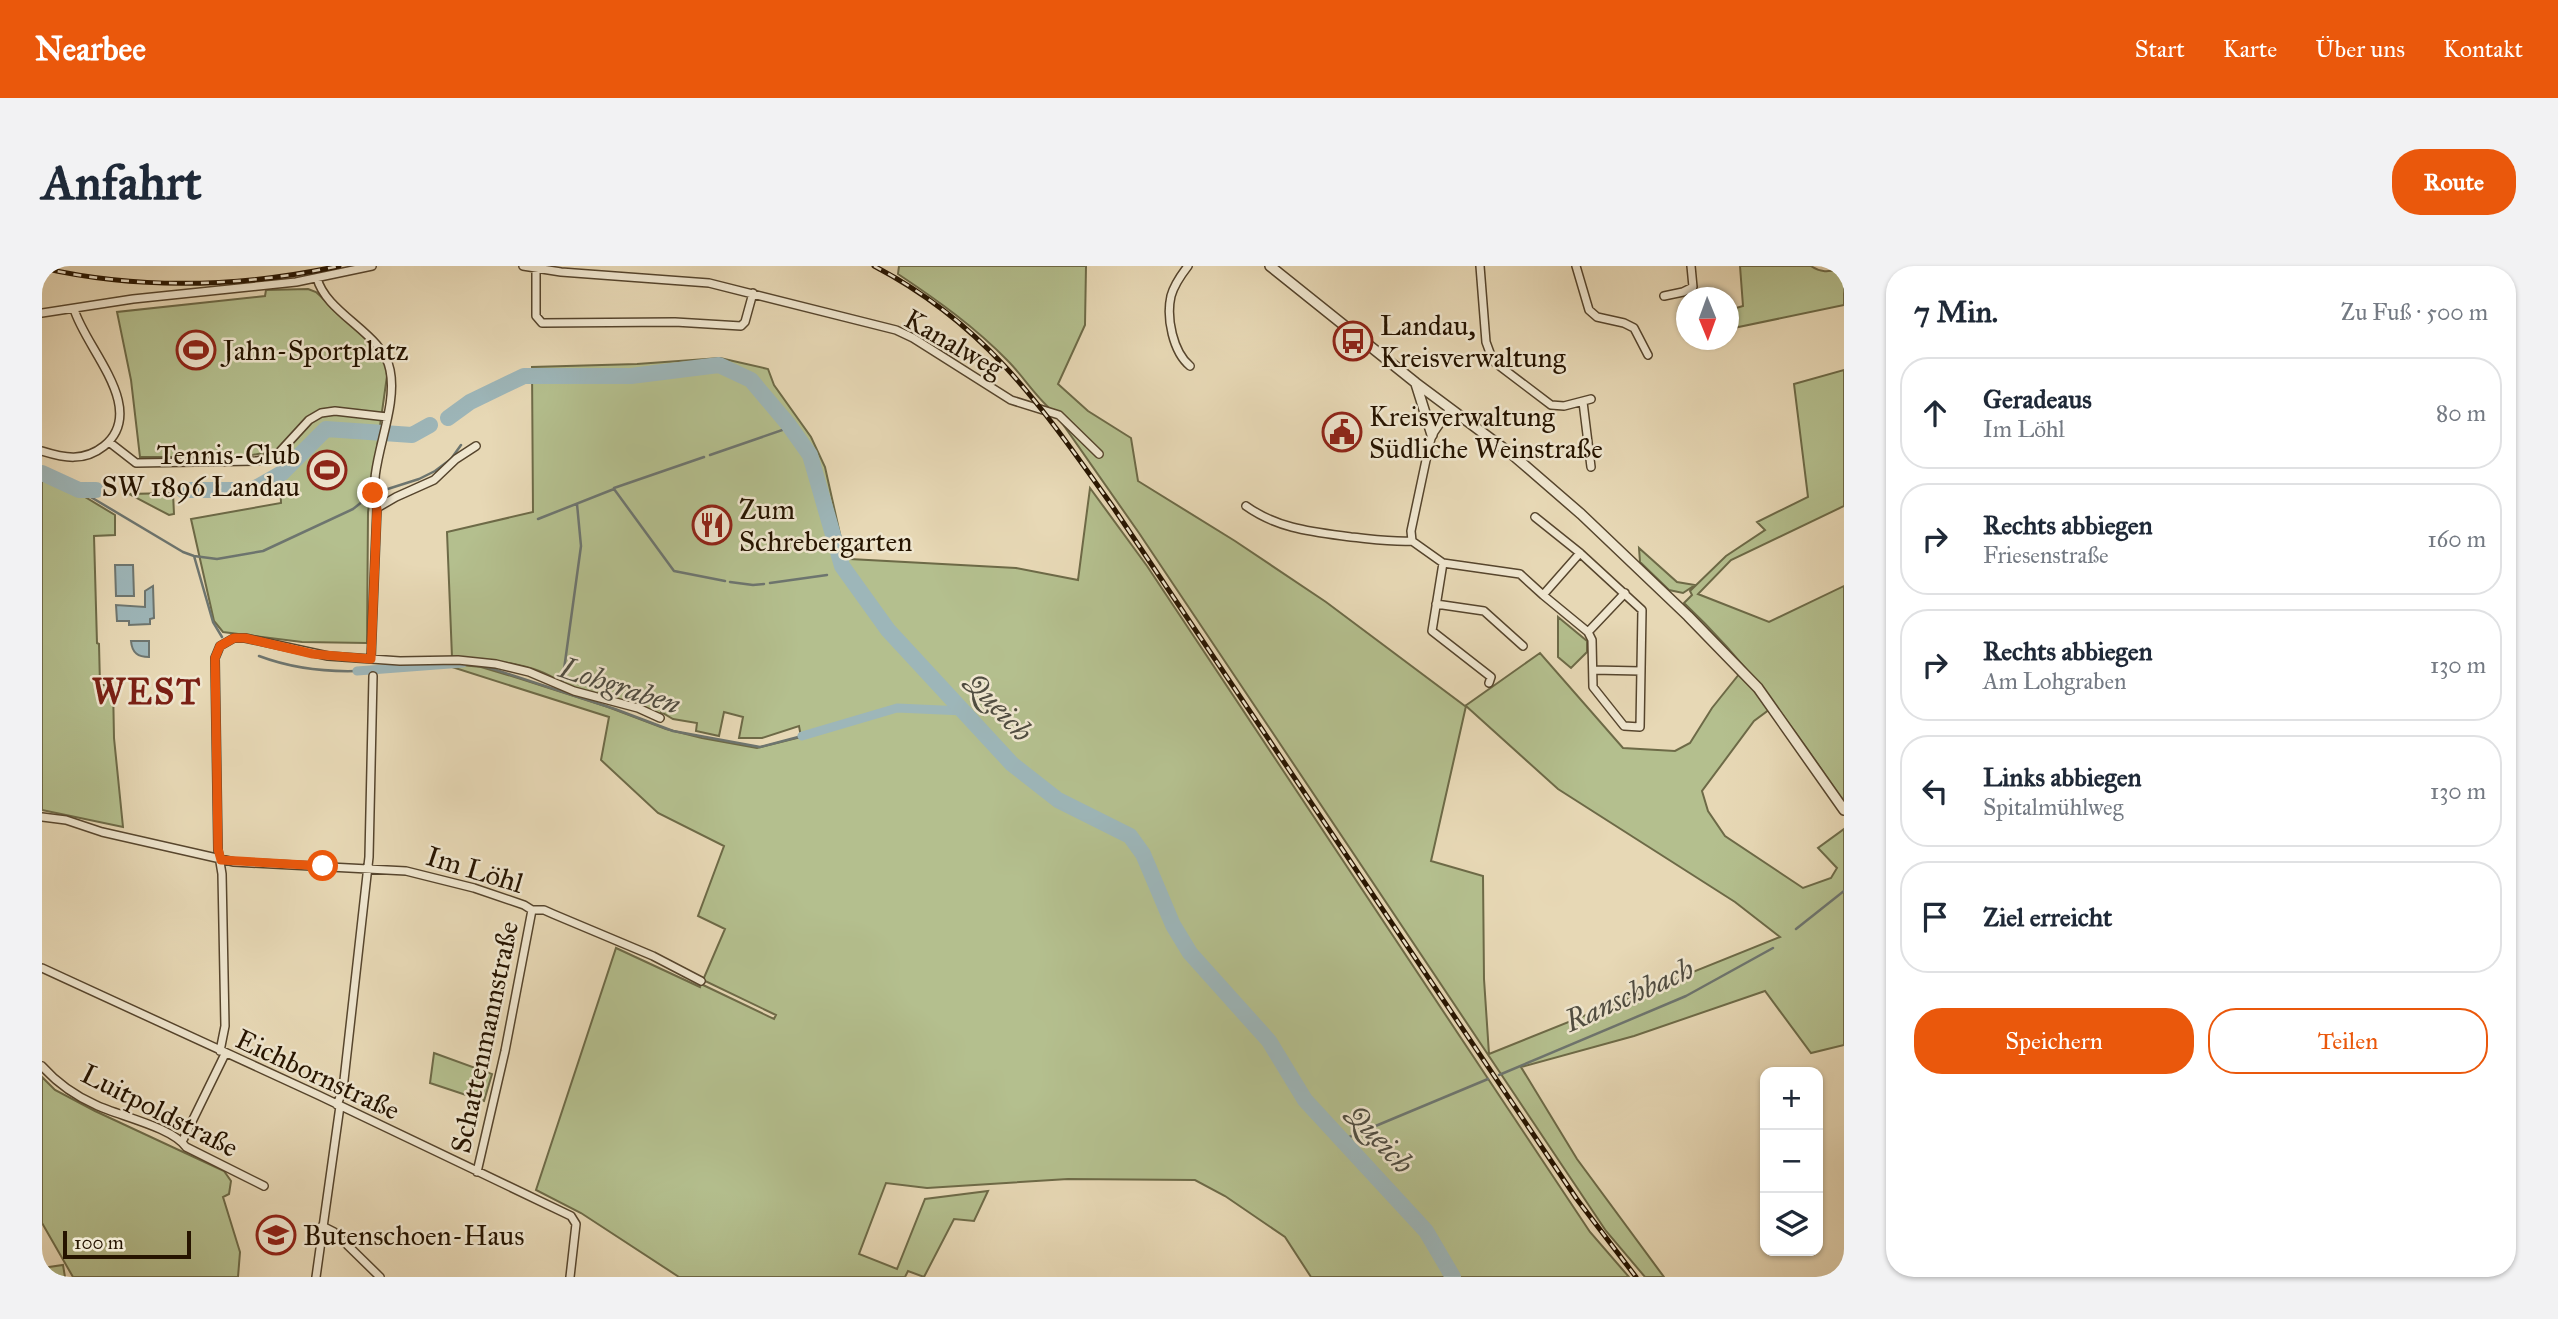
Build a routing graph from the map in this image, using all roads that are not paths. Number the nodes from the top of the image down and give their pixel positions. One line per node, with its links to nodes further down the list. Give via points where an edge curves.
1 (372, 266): 9 (street)
2 (523, 266): 8 (street, Kanalweg)
3 (1188, 266): 15 (street, via 1174,287 1170,310 1175,343)
4 (1270, 266): 16 (street)
5 (1480, 266): 24 (street, via 1487,348 1493,361 1546,403 1564,406 1587,401)
6 (1576, 266): 14 (street, via 1589,310 1597,317 1634,328)
7 (1691, 266): 11 (street, via 1693,287)
8 (536, 269): 10 (street, Kanalweg, via 709,283); 10 (street, via 536,312 542,323 741,326)
9 (317, 278): 12 (street); 18 (street, via 325,295 387,359 391,377)
10 (753, 293): 23 (street, Kanalweg, via 905,334 1012,400 1059,415)
11 (1664, 296)
12 (74, 309): 13 (street); 20 (street, via 120,400 118,425)
13 (42, 313)
14 (1648, 355)
15 (1191, 366)
16 (1416, 383): 17 (street); 19 (street)
17 (1450, 409): 19 (street); 42 (street, via 1547,484 1696,623 1758,688)
18 (386, 421): 20 (street, via 328,412 309,420 275,457 257,461 136,463); 26 (street, via 374,482)
19 (1432, 435): 28 (street)
20 (109, 442): 22 (street, via 78,458)
21 (476, 446): 26 (street, via 435,481)
22 (42, 451)
23 (1099, 454)
24 (1591, 467)
25 (1246, 506): 28 (street, via 1274,523 1302,530)
26 (377, 509): 36 (street)
27 (1535, 517): 29 (street)
28 (1412, 541): 30 (street)
29 (1580, 553): 31 (street); 32 (street)
30 (1443, 563): 32 (street, via 1520,574); 33 (street)
31 (1625, 593): 34 (street); 38 (street, via 1642,610)
32 (1543, 595): 34 (street)
33 (1436, 604): 35 (street, via 1484,611); 40 (street, via 1432,631 1491,677)
34 (1588, 632): 37 (street)
35 (1523, 646)
36 (371, 659): 41 (street, via 481,662 519,669); 44 (street, via 321,655 245,638 220,646 215,658)
37 (1593, 670): 38 (street); 38 (street, via 1593,687 1624,726 1640,727)
38 (1641, 671)
39 (373, 676): 45 (street)
40 (1489, 683)
41 (660, 718)
42 (1844, 810)
43 (42, 817): 44 (street, Im Löhl)
44 (221, 860): 45 (street, Im Löhl); 49 (street)
45 (367, 868): 46 (street, Im Löhl, via 422,874); 51 (street)
46 (532, 910): 48 (street, Im Löhl, via 544,910); 53 (street, Schattenmannstraße)
47 (42, 968): 49 (street, Eichbornstraße)
48 (701, 981)
49 (222, 1052): 51 (street, Eichbornstraße); 52 (street)
50 (42, 1066): 52 (street, Luitpoldstraße, via 80,1097)
51 (338, 1106): 53 (street, Eichbornstraße); 55 (street)
52 (182, 1142): 54 (street, Luitpoldstraße)
53 (477, 1172): 58 (street, Eichbornstraße, via 575,1219)
54 (264, 1186)
55 (323, 1226): 56 (street); 57 (street)
56 (316, 1277)
57 (380, 1277)
58 (570, 1277)

